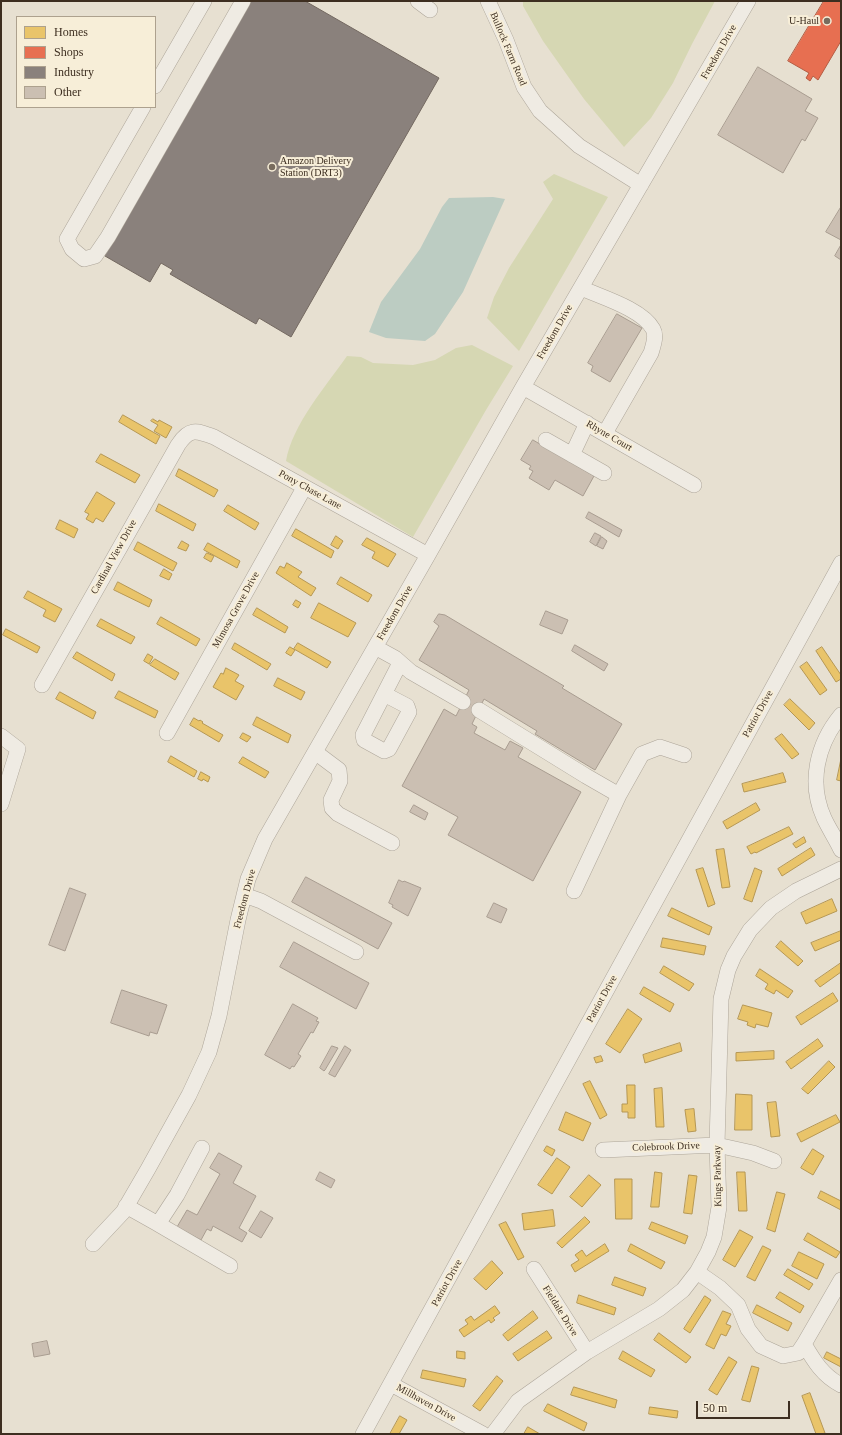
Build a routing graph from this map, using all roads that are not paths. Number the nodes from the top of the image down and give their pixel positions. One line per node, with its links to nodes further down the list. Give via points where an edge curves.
1 (204, 1): 5 (street)
2 (243, 1): 6 (street, via 108,237 95,256 84,259 72,249 67,239)
3 (488, 1): 7 (street, Bullock Farm Road, via 524,87 540,111 579,146)
4 (748, 1): 7 (street, Freedom Drive)
5 (156, 84)
6 (142, 108)
7 (641, 185): 8 (street, Freedom Drive)
8 (581, 288): 9 (street, Freedom Drive); 12 (street, via 622,305 644,318 654,330 651,354)
9 (523, 387): 10 (street, Rhyne Court); 18 (street, Freedom Drive)
10 (587, 423): 12 (street, Rhyne Court); 14 (street)
11 (190, 432): 17 (street, Pony Chase Lane, via 200,431 214,437); 22 (street, Cardinal View Drive, via 178,445)
12 (605, 434): 16 (street, Rhyne Court)
13 (546, 440): 14 (street)
14 (572, 455): 15 (street)
15 (604, 472)
16 (694, 485)
17 (304, 488): 18 (street, Pony Chase Lane); 27 (street, Mimosa Grove Drive)
18 (428, 555): 20 (street, Freedom Drive)
19 (841, 563): 52 (street, Patriot Drive)
20 (375, 647): 21 (street); 29 (street, Freedom Drive)
21 (400, 663): 23 (street); 24 (street)
22 (42, 685)
23 (384, 694)
24 (463, 702)
25 (478, 710): 31 (street)
26 (841, 715): 34 (street, via 820,748 816,783 818,801 824,818)
27 (167, 733)
28 (1, 736): 32 (street, via 18,749)
29 (315, 752): 33 (street, via 339,770 340,781 331,800 332,808 338,814); 37 (street, Freedom Drive, via 265,838)
30 (684, 755): 31 (street, via 660,747 642,754)
31 (619, 795): 36 (street)
32 (1, 804)
33 (392, 843)
34 (841, 850)
35 (841, 868): 39 (street, Kings Parkway, via 796,891 771,908 750,930 734,956 721,999)
36 (574, 891)
37 (244, 895): 38 (street, via 261,901); 43 (street, Freedom Drive, via 219,1016 208,1052 189,1095)
38 (356, 952)
39 (717, 1144): 41 (street, Colebrook Drive); 42 (street, Colebrook Drive); 48 (street, Kings Parkway, via 720,1199 717,1222 708,1252)
40 (202, 1148): 44 (street)
41 (604, 1150)
42 (774, 1161)
43 (126, 1206): 44 (street); 45 (street, Freedom Drive)
44 (158, 1224): 46 (street)
45 (93, 1244)
46 (230, 1266)
47 (534, 1269): 51 (street, Fieldale Drive)
48 (697, 1272): 50 (street, via 738,1305 748,1329 761,1346 783,1356 798,1353); 51 (street, Kings Parkway, via 682,1290 659,1310)
49 (841, 1280): 50 (street)
50 (804, 1344): 53 (street, via 815,1363 831,1380)
51 (587, 1352): 56 (street, Kings Parkway, via 518,1401)
52 (391, 1384): 54 (street, Patriot Drive); 55 (street, Millhaven Drive)
53 (841, 1385)
54 (363, 1434)
55 (483, 1434)
56 (493, 1434)

